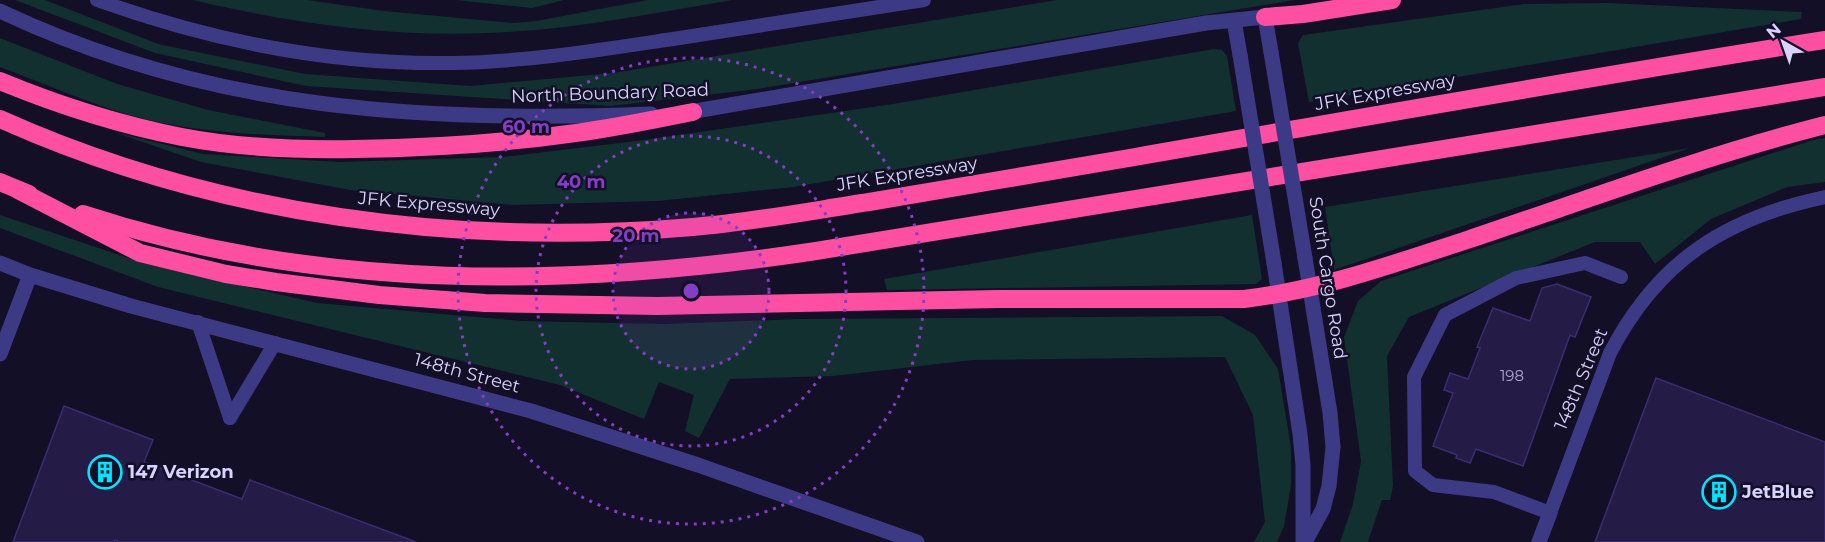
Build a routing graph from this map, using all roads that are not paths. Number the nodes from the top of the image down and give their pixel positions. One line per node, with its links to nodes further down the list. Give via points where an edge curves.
1 (97, 0): 2 (lane, via 178,27 248,44 350,58 450,63 579,53)
2 (924, 0)
3 (1392, 0): 5 (highway)
4 (0, 11): 10 (street, North Boundary Road, via 76,43 169,74 331,106 472,117)
5 (1265, 17): 6 (street, North Boundary Road); 19 (street, South Cargo Road, bridge)
6 (1234, 21): 10 (street, North Boundary Road); 20 (street, South Cargo Road, bridge)
7 (1825, 40): 11 (highway, JFK Expressway, via 793,214 699,226 603,232 461,230 273,206 136,171)
8 (0, 81): 10 (highway, via 138,127 276,149 379,149 494,142 570,134)
9 (1825, 87): 14 (highway, via 816,251 627,274 436,276 292,263 153,235)
10 (693, 112)
11 (0, 119)
12 (1825, 125): 19 (highway, via 1744,148 1358,276)
13 (0, 182): 14 (highway)
14 (18, 190): 20 (highway, via 140,253 226,274 433,300 658,306 998,299 1222,300)
15 (1825, 197): 24 (lane, 148th Street, via 1767,212 1725,231 1685,258 1651,290 1610,353)
16 (0, 263): 17 (street, 148th Street)
17 (30, 275): 21 (street, 148th Street); 23 (street)
18 (1621, 277): 24 (lane, via 1585,263 1516,278 1444,315 1414,377 1416,471 1433,485 1494,492)
19 (1310, 288): 20 (highway); 26 (street, South Cargo Road, via 1333,447 1323,509)
20 (1279, 294): 26 (street, South Cargo Road, via 1300,434)
21 (198, 322): 22 (street, 148th Street); 22 (lane, via 230,418)
22 (275, 343): 25 (street, 148th Street, via 581,426)
23 (0, 354)
24 (1550, 513): 27 (street, 148th Street)
25 (917, 542)
26 (1304, 542)
27 (1539, 542)

